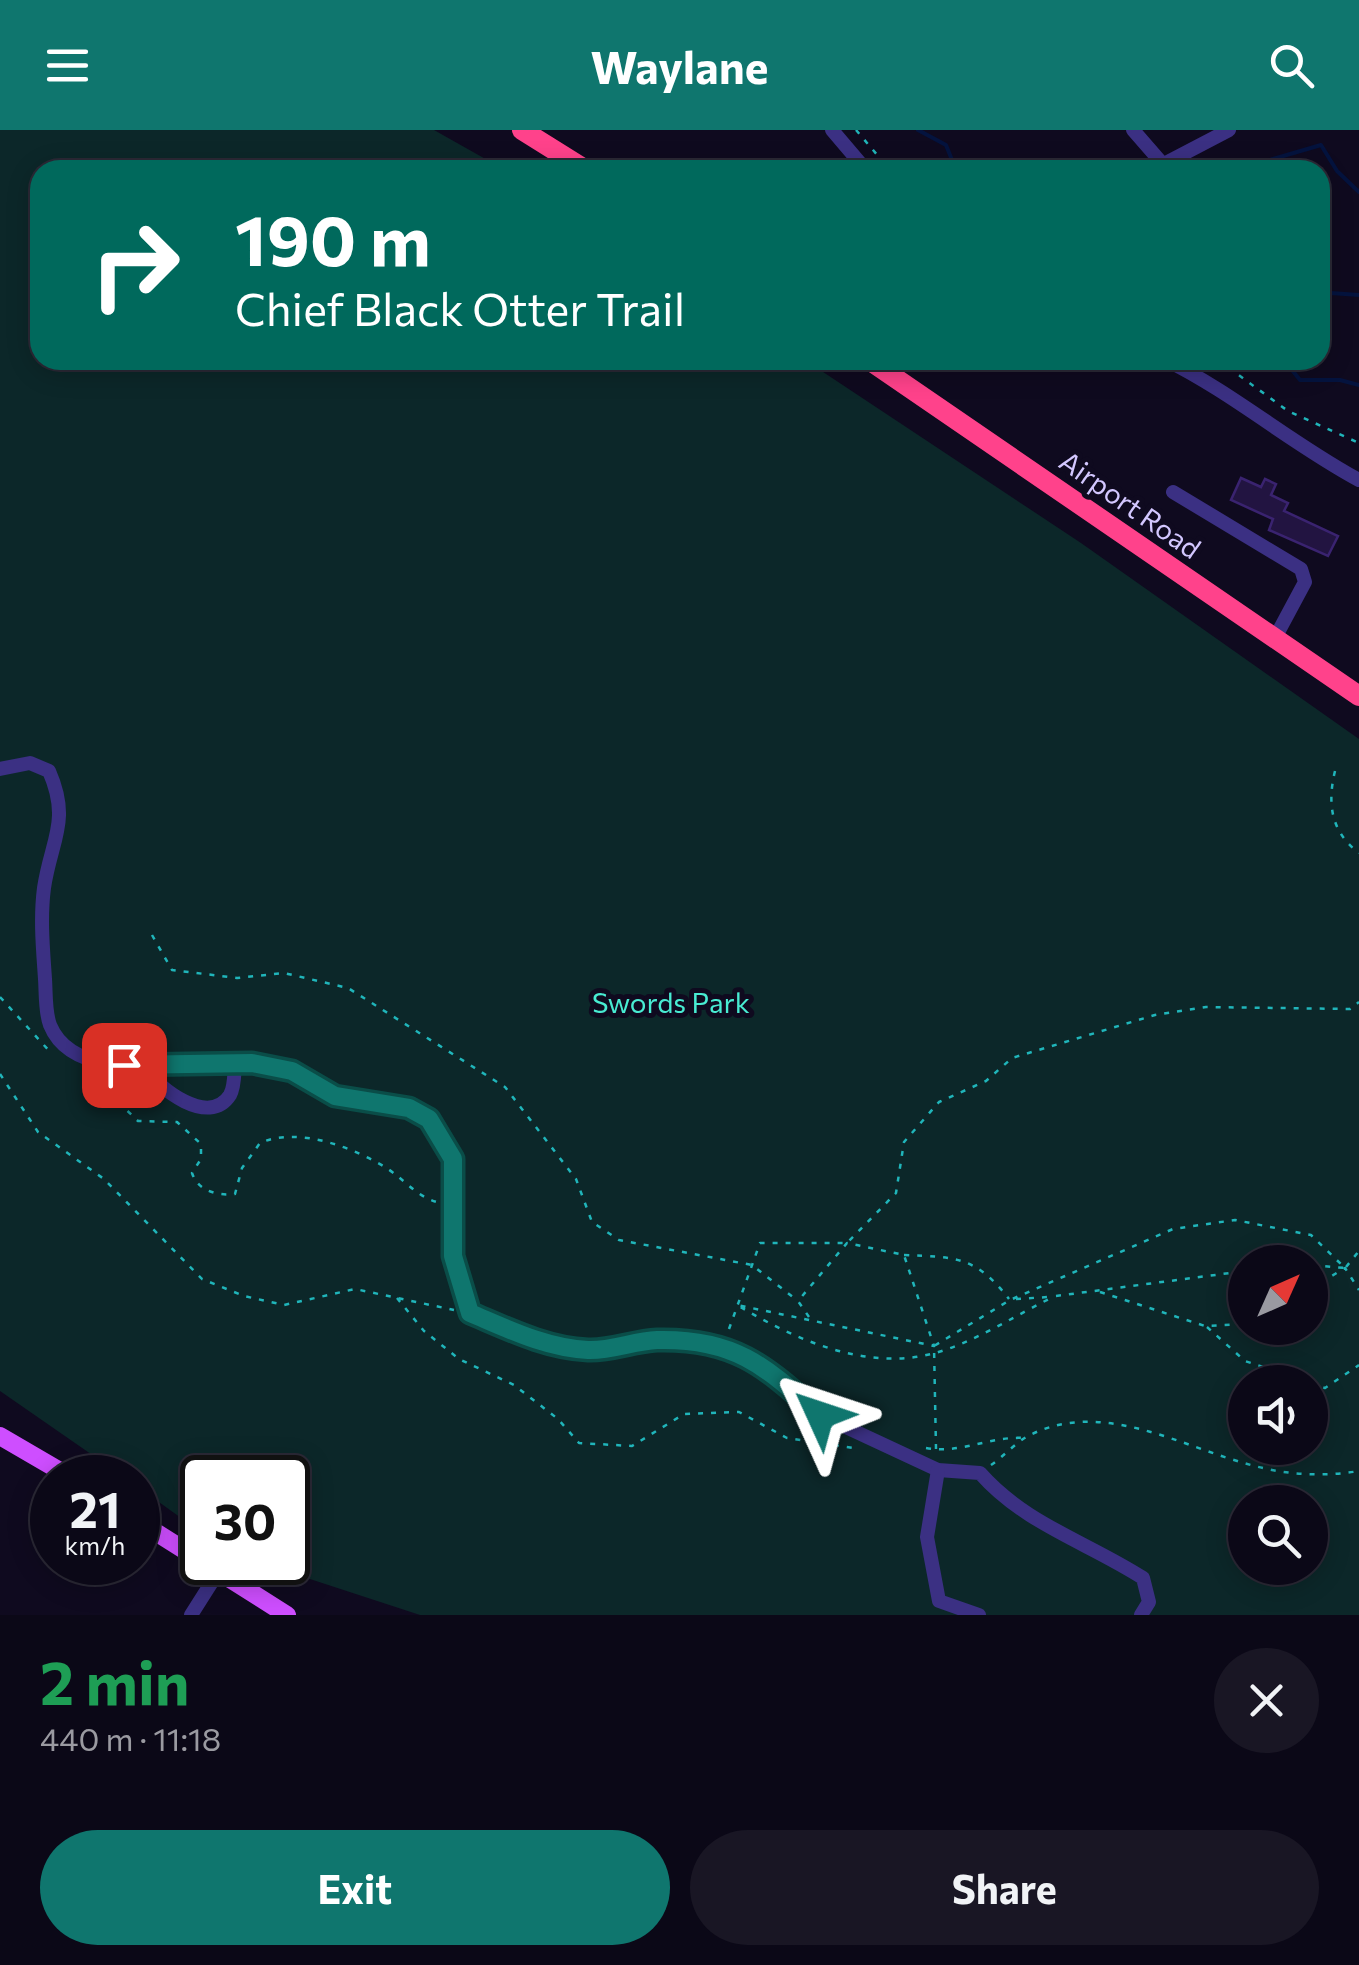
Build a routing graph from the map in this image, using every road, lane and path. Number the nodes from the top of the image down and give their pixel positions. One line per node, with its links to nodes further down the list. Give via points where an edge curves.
1 (522, 130): 6 (highway)
2 (832, 130): 7 (street)
3 (856, 130): 8 (path)
4 (1133, 130): 9 (street)
5 (1229, 130): 10 (street)
6 (570, 160)
7 (858, 160)
8 (882, 160)
9 (1160, 160)
10 (1178, 160)
11 (883, 370): 17 (highway, Airport Road)
12 (1186, 370): 15 (street)
13 (1231, 370): 14 (path, via 1288,412)
14 (1359, 443)
15 (1359, 480)
16 (1173, 492): 17 (street, via 1302,569 1305,582)
17 (1275, 638): 18 (highway, Airport Road)
18 (1359, 700)
19 (0, 769): 27 (street, via 30,763 49,771 59,793 62,828 41,923 50,1024 68,1049)
20 (1335, 771): 21 (path, via 1330,809 1337,830)
21 (1359, 853)
22 (152, 935): 36 (path, via 172,970 237,978 284,973 348,988 505,1087 576,1179 592,1222 619,1240)
23 (0, 997): 25 (path)
24 (1359, 1002): 31 (path, via 1350,1009 1206,1008 1155,1015 1012,1058 986,1081 938,1102 904,1142 896,1193)
25 (54, 1056)
26 (235, 1064): 27 (street); 27 (street, via 232,1092 206,1106 175,1097); 30 (street, via 292,1071 335,1096 409,1108 429,1119 453,1159)
27 (145, 1068)
28 (0, 1074): 44 (path, via 38,1132 104,1178 202,1279 284,1305 355,1289)
29 (89, 1074): 30 (path, via 138,1121 176,1122 201,1144 192,1173 208,1191 234,1194 260,1142 296,1138 364,1155 421,1198)
30 (454, 1207): 48 (street, via 453,1256)
31 (847, 1244): 33 (path); 36 (path, via 760,1242); 45 (path)
32 (1359, 1251): 34 (path)
33 (904, 1255): 46 (path, via 962,1258 992,1276); 53 (path)
34 (1355, 1256): 35 (path); 38 (path)
35 (1359, 1262)
36 (752, 1265): 45 (path); 47 (path)
37 (1328, 1267): 38 (path)
38 (1345, 1268): 40 (path); 41 (path); 46 (path, via 1311,1236 1235,1220 1173,1230)
39 (1228, 1273): 42 (path)
40 (1328, 1279)
41 (1359, 1290)
42 (1098, 1292): 43 (path); 51 (path)
43 (1054, 1296): 46 (path); 54 (path)
44 (397, 1298): 48 (path); 59 (path, via 458,1359 514,1385 580,1444 632,1446 684,1414 739,1412 787,1438 833,1448 864,1448)
45 (798, 1300): 49 (path)
46 (1010, 1300): 53 (path)
47 (737, 1305): 49 (path); 52 (path); 54 (path, via 791,1338 870,1358)
48 (470, 1313): 52 (street, via 542,1343 590,1350 656,1340)
49 (809, 1317): 53 (path)
50 (1228, 1325): 51 (path)
51 (1206, 1326): 55 (path)
52 (723, 1344): 59 (street, via 762,1364 820,1415)
53 (934, 1346): 54 (path)
54 (934, 1354): 62 (path)
55 (1257, 1365)
56 (1359, 1365): 57 (path)
57 (1328, 1385)
58 (0, 1436): 63 (main road)
59 (869, 1438): 64 (street)
60 (1024, 1438): 62 (path); 65 (path, via 1087,1421 1180,1438 1254,1466 1306,1475); 66 (path)
61 (922, 1448): 62 (path)
62 (936, 1450): 64 (path)
63 (33, 1455)
64 (938, 1470): 66 (street); 71 (street, via 926,1538 940,1601)
65 (1359, 1470)
66 (980, 1473): 72 (street, via 1042,1526 1142,1578 1149,1602)
67 (210, 1585): 69 (street)
68 (236, 1585): 70 (main road)
69 (191, 1615)
70 (287, 1615)
71 (979, 1615)
72 (1140, 1615)

